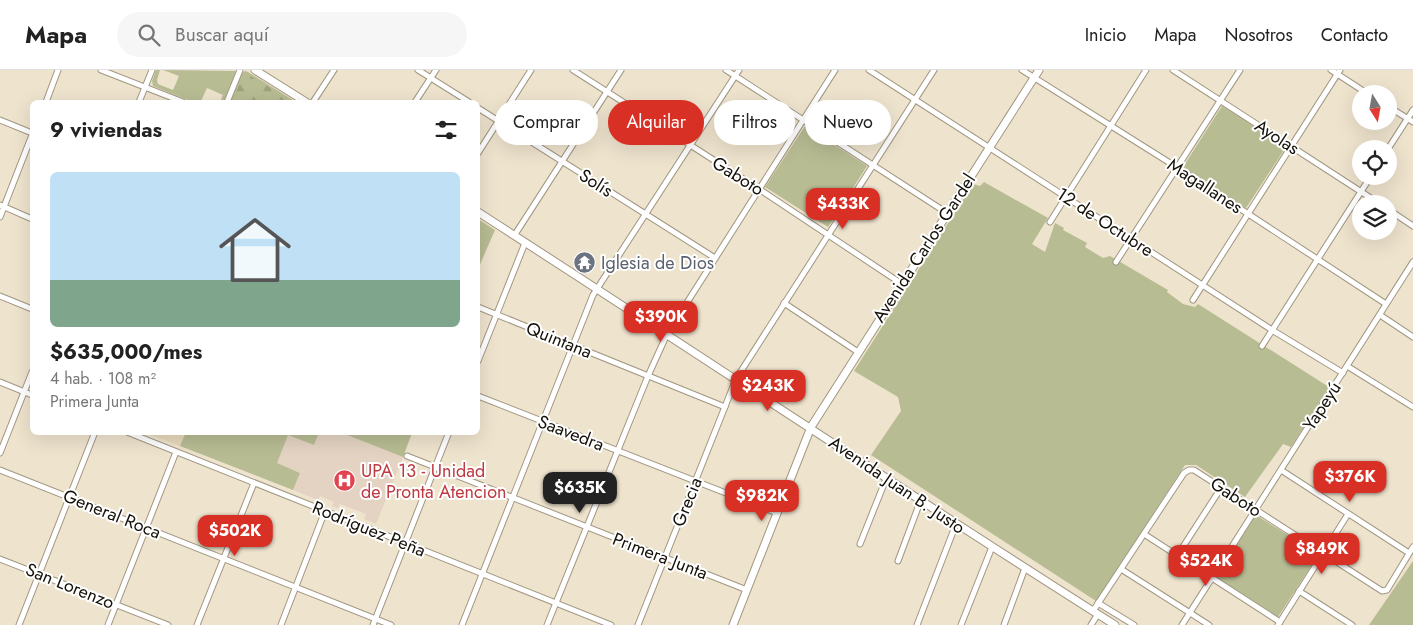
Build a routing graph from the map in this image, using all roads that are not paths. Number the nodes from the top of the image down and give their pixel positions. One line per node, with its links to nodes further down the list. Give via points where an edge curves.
1 (58, 70): 30 (street)
2 (101, 70): 28 (street)
3 (152, 70): 28 (street)
4 (240, 70): 33 (street)
5 (255, 70): 34 (main road)
6 (334, 70): 35 (street)
7 (418, 70): 26 (street)
8 (436, 70): 26 (street)
9 (531, 70): 38 (street)
10 (573, 70): 29 (street, Gaboto)
11 (621, 70): 29 (street)
12 (726, 70): 24 (street)
13 (739, 70): 24 (street)
14 (834, 70): 47 (street)
15 (869, 70): 39 (street, 12 de Octubre)
16 (934, 70): 39 (street, Grecia)
17 (1022, 70): 25 (street, Magallanes)
18 (1039, 70): 25 (main road, Avenida Carlos Gardel)
19 (1146, 70): 50 (street)
20 (1174, 70): 40 (street, Ayolas)
21 (1240, 70): 40 (street)
22 (1331, 70): 23 (street)
23 (1338, 72): 27 (street); 56 (street)
24 (735, 76): 47 (street); 55 (street)
25 (1034, 77): 50 (street, Magallanes); 57 (main road, Avenida Carlos Gardel)
26 (431, 78): 36 (street); 37 (street)
27 (1356, 85)
28 (145, 88): 31 (street); 32 (street)
29 (607, 92): 55 (street, Gaboto); 59 (street)
30 (47, 100)
31 (140, 100)
32 (178, 100)
33 (228, 100)
34 (303, 100)
35 (314, 100)
36 (416, 100)
37 (466, 100)
38 (512, 100)
39 (915, 100): 57 (street, 12 de Octubre); 60 (street, Grecia)
40 (1220, 100): 56 (street, Ayolas); 61 (street)
41 (480, 109): 44 (street, Solís)
42 (1413, 110): 45 (street)
43 (1398, 113): 45 (street)
44 (495, 119)
45 (1408, 119): 48 (street); 53 (street)
46 (0, 120): 51 (street)
47 (802, 121): 60 (street); 63 (street)
48 (1413, 122)
49 (495, 126): 58 (street)
50 (1110, 126): 61 (street, Magallanes); 66 (street)
51 (30, 133)
52 (30, 139): 67 (street)
53 (1394, 140)
54 (536, 145): 59 (street, Solís)
55 (690, 146): 63 (street, Gaboto); 71 (street)
56 (1291, 146): 64 (street, Ayolas); 70 (street)
57 (989, 147): 66 (street, 12 de Octubre); 69 (main road, Avenida Carlos Gardel)
58 (480, 151)
59 (562, 161): 71 (street, Solís); 78 (street)
60 (873, 165): 69 (street); 77 (street, Grecia)
61 (1178, 168): 70 (street, Magallanes); 79 (street)
62 (1365, 185): 64 (street)
63 (759, 189): 77 (street, Gaboto); 81 (street)
64 (1361, 192): 65 (street, Ayolas); 82 (street)
65 (1366, 195)
66 (1065, 197): 75 (street); 79 (street, 12 de Octubre)
67 (2, 206): 73 (street); 74 (street)
68 (480, 213): 78 (main road, Avenida Juan B. Justo)
69 (947, 213): 85 (main road, Avenida Carlos Gardel)
70 (1247, 213): 82 (street, Magallanes); 86 (street)
71 (644, 214): 81 (street, Solís); 87 (street)
72 (1397, 215): 76 (street)
73 (0, 218)
74 (30, 218)
75 (1050, 222)
76 (1413, 226)
77 (828, 234): 85 (street, Gaboto); 90 (street, Grecia)
78 (514, 236): 80 (main road, Avenida Juan B. Justo)
79 (1131, 239): 83 (street); 86 (street, 12 de Octubre)
80 (525, 243): 87 (main road, Avenida Juan B. Justo); 94 (street)
81 (715, 258): 97 (street)
82 (1318, 259): 91 (street, Magallanes); 96 (street)
83 (1116, 262)
84 (1412, 265): 91 (street, Yapeyú)
85 (902, 284): 101 (main road, Avenida Carlos Gardel)
86 (1202, 285): 89 (street); 96 (street, 12 de Octubre)
87 (597, 289): 97 (main road, Avenida Juan B. Justo); 99 (street)
88 (0, 296): 92 (street)
89 (1193, 300)
90 (784, 303): 101 (street); 107 (street, Grecia)
91 (1386, 304): 95 (street, Yapeyú)
92 (30, 308)
93 (480, 308): 94 (street, Quintana)
94 (496, 315): 99 (street, Quintana); 102 (street)
95 (1380, 315): 98 (street); 103 (street, Yapeyú)
96 (1272, 330): 100 (street); 104 (street, 12 de Octubre)
97 (667, 334): 105 (street); 107 (main road, Avenida Juan B. Justo)
98 (1413, 337)
99 (573, 346): 105 (street, Quintana); 114 (street)
100 (1262, 346)
101 (858, 352): 115 (main road, Avenida Carlos Gardel)
102 (480, 356)
103 (1347, 366): 104 (street, Yapeyú); 113 (street)
104 (1343, 373): 125 (street, Yapeyú)
105 (648, 376): 112 (street, Quintana); 119 (street)
106 (30, 377): 109 (street)
107 (736, 379): 112 (street, Grecia); 115 (main road, Avenida Juan B. Justo)
108 (0, 382): 109 (street)
109 (24, 392): 110 (street); 121 (street)
110 (30, 394)
111 (480, 397): 114 (street, Saavedra)
112 (725, 407): 127 (street, Grecia)
113 (1413, 407)
114 (543, 422): 119 (street, Saavedra); 131 (street)
115 (811, 427): 126 (main road, Avenida Juan B. Justo); 135 (main road, Avenida Carlos Gardel)
116 (94, 435): 130 (street)
117 (134, 435): 120 (street, Rodríguez Peña)
118 (448, 435): 123 (street)
119 (618, 451): 127 (street, Saavedra); 138 (street)
120 (176, 452): 128 (street, Rodríguez Peña); 139 (street)
121 (0, 454)
122 (407, 456): 123 (street, Primera Junta)
123 (435, 467): 131 (street, Primera Junta); 141 (street)
124 (0, 470): 130 (street, General Roca)
125 (1280, 470): 133 (street, Yapeyú); 136 (street)
126 (886, 479): 132 (main road, Avenida Juan B. Justo); 142 (street)
127 (695, 481): 135 (street, Saavedra); 149 (street, Grecia)
128 (254, 482): 134 (street, Rodríguez Peña); 148 (street)
129 (1221, 488): 133 (street, Gaboto); 140 (street, Gaboto, via 1189,470); 147 (street)
130 (70, 498): 139 (street, General Roca); 154 (street)
131 (513, 498): 138 (street, Primera Junta); 155 (street)
132 (920, 502): 137 (main road, Avenida Juan B. Justo); 151 (street)
133 (1255, 509): 145 (street, Gaboto); 156 (street, Yapeyú)
134 (325, 511): 141 (street, Rodríguez Peña); 157 (street)
135 (777, 513): 158 (main road, Avenida Carlos Gardel)
136 (1348, 514): 145 (street); 146 (street)
137 (956, 524): 143 (main road, Avenida Juan B. Justo); 179 (street)
138 (587, 527): 149 (street, Primera Junta); 160 (street)
139 (146, 528): 148 (street, General Roca); 162 (street)
140 (1144, 534): 147 (street); 153 (street)
141 (405, 543): 155 (street, Rodríguez Peña); 165 (street)
142 (860, 544)
143 (992, 547): 152 (main road, Avenida Juan B. Justo); 180 (street)
144 (1413, 547): 146 (street)
145 (1324, 553): 146 (street, Gaboto, via 1385,591); 159 (street)
146 (1409, 553)
147 (1177, 556): 156 (street)
148 (223, 558): 157 (street, General Roca); 170 (street)
149 (665, 558): 158 (street, Primera Junta); 177 (street, Grecia)
150 (0, 559): 154 (street, San Lorenzo)
151 (898, 561)
152 (1025, 568): 163 (main road, Avenida Juan B. Justo); 181 (street)
153 (1121, 569): 161 (street); 164 (street)
154 (39, 574): 162 (street, San Lorenzo); 167 (street)
155 (482, 574): 160 (street, Rodríguez Peña); 174 (street)
156 (1212, 578): 164 (street, Yapeyú); 166 (street)
157 (296, 588): 165 (street, General Roca); 171 (street)
158 (747, 590): 178 (main road, Avenida Carlos Gardel)
159 (1299, 592): 166 (street); 187 (street)
160 (556, 603): 175 (street); 176 (street, Rodríguez Peña)
161 (1098, 603): 163 (street); 184 (street)
162 (116, 604): 168 (street); 169 (street, San Lorenzo)
163 (1095, 612): 182 (street); 183 (main road, Avenida Juan B. Justo)
164 (1190, 613): 185 (street, Yapeyú); 186 (street)
165 (375, 619): 172 (street); 173 (street, General Roca)
166 (1279, 624)
167 (19, 625)
168 (108, 625)
169 (168, 625)
170 (197, 625)
171 (280, 625)
172 (373, 625)
173 (391, 625)
174 (462, 625)
175 (547, 625)
176 (611, 625)
177 (638, 625)
178 (733, 625)
179 (917, 625)
180 (962, 625)
181 (1004, 625)
182 (1091, 625)
183 (1115, 625)
184 (1134, 625)
185 (1182, 625)
186 (1209, 625)
187 (1352, 625)

